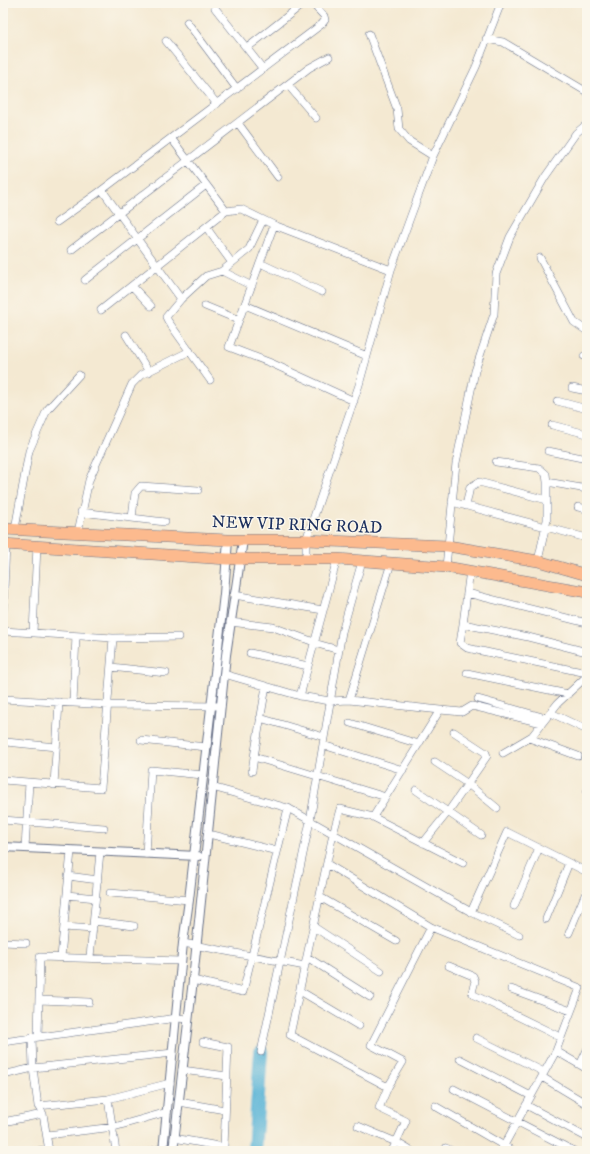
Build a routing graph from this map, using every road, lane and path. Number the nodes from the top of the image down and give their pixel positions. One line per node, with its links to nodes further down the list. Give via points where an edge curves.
1 (304, 3): 9 (street)
2 (312, 3): 11 (street, via 324,16 322,24)
3 (502, 3): 7 (street)
4 (215, 8): 9 (street)
5 (187, 22): 13 (street)
6 (369, 34): 20 (street, via 396,109 399,129 409,141)
7 (486, 39): 14 (street, via 503,42); 20 (street, via 476,67)
8 (166, 41): 15 (street)
9 (247, 48): 11 (street)
10 (329, 57): 12 (street, via 309,68)
11 (263, 69): 13 (street)
12 (288, 85): 16 (street); 17 (street)
13 (237, 89): 15 (street)
14 (587, 92)
15 (217, 104): 19 (street)
16 (316, 118)
17 (238, 123): 21 (street); 22 (street)
18 (587, 124): 70 (street, via 576,133 545,177 510,237 496,274 494,314 475,371 456,463)
19 (171, 138): 21 (street); 24 (street)
20 (433, 156): 37 (street)
21 (188, 161): 23 (street); 26 (street)
22 (278, 176)
23 (206, 185): 25 (street); 31 (street)
24 (102, 190): 26 (street); 28 (street)
25 (226, 211): 27 (street, via 241,209); 30 (street)
26 (119, 214): 31 (street); 32 (street)
27 (264, 220): 29 (street); 34 (street, via 249,249)
28 (57, 222)
29 (274, 225): 35 (street); 37 (street)
30 (206, 227): 34 (street); 36 (street)
31 (138, 239): 36 (street); 39 (street)
32 (71, 250)
33 (540, 258): 49 (street, via 574,322)
34 (232, 263): 38 (street)
35 (260, 263): 41 (street); 42 (street)
36 (157, 266): 40 (street); 43 (street)
37 (391, 270): 52 (street)
38 (222, 271): 41 (street); 43 (street, via 206,276)
39 (85, 280)
40 (132, 286): 45 (street); 47 (street)
41 (252, 286): 44 (street)
42 (322, 292)
43 (181, 299): 51 (street, via 166,317)
44 (245, 305): 48 (street); 52 (street)
45 (151, 306)
46 (205, 306): 48 (street)
47 (101, 310)
48 (239, 320): 58 (street, via 229,347)
49 (587, 332)
50 (126, 335): 53 (street)
51 (190, 351): 53 (street); 55 (street)
52 (367, 356): 58 (street)
53 (149, 372): 74 (street, via 135,379 132,384 92,471)
54 (79, 375): 79 (street, via 47,410 29,452)
55 (210, 380)
56 (572, 388): 57 (street)
57 (587, 391)
58 (354, 401): 84 (street)
59 (557, 401): 60 (street)
60 (587, 409)
61 (552, 425): 62 (street)
62 (587, 434)
63 (548, 451): 64 (street)
64 (587, 458)
65 (496, 462): 66 (street, via 539,468 546,474)
66 (547, 482): 67 (street); 69 (street)
67 (587, 489)
68 (198, 490): 75 (street, via 141,486 135,493)
69 (547, 500): 71 (street, via 479,482 470,487); 77 (street)
70 (452, 502): 71 (street); 87 (street)
71 (466, 506): 77 (street)
72 (578, 507): 73 (street)
73 (587, 509)
74 (81, 512): 75 (street); 80 (street)
75 (132, 518): 76 (street)
76 (165, 522)
77 (546, 527): 81 (street); 93 (street)
78 (3, 529): 79 (main road, NEW VIP RING ROAD)
79 (15, 529): 80 (main road, NEW VIP RING ROAD)
80 (78, 532): 82 (main road, NEW VIP RING ROAD)
81 (587, 538)
82 (228, 540): 83 (main road, NEW VIP RING ROAD); 89 (street)
83 (243, 540): 84 (main road, NEW VIP RING ROAD); 90 (street)
84 (306, 540): 87 (main road, NEW VIP RING ROAD); 88 (street)
85 (5, 544): 86 (main road, NEW VIP RING ROAD); 102 (street)
86 (38, 546): 89 (main road, NEW VIP RING ROAD); 107 (street)
87 (448, 546): 93 (main road, NEW VIP RING ROAD); 95 (street)
88 (306, 558): 90 (main road, NEW VIP RING ROAD); 91 (main road, NEW VIP RING ROAD)
89 (227, 559): 90 (main road, NEW VIP RING ROAD); 132 (street)
90 (238, 559): 100 (street)
91 (337, 559): 92 (main road, NEW VIP RING ROAD); 101 (street)
92 (362, 561): 94 (main road, NEW VIP RING ROAD); 112 (street)
93 (538, 562): 97 (main road, NEW VIP RING ROAD)
94 (391, 563): 95 (main road, NEW VIP RING ROAD); 127 (street)
95 (446, 566): 96 (main road, NEW VIP RING ROAD)
96 (470, 570): 98 (main road, NEW VIP RING ROAD); 99 (street)
97 (587, 575)
98 (587, 592)
99 (466, 593): 104 (street); 105 (street)
100 (234, 596): 101 (street); 103 (street)
101 (323, 610): 111 (street)
102 (3, 612)
103 (230, 622): 111 (street, via 273,627); 120 (street)
104 (587, 623)
105 (463, 624): 113 (street); 119 (street, via 460,643 467,648)
106 (3, 631): 107 (street)
107 (33, 633): 108 (street)
108 (76, 636): 110 (street); 130 (street)
109 (178, 637): 110 (street)
110 (113, 638): 116 (street)
111 (314, 642): 112 (street); 115 (street)
112 (339, 650): 128 (street)
113 (587, 652)
114 (250, 653): 115 (street)
115 (308, 666): 124 (street)
116 (111, 667): 117 (street); 131 (street)
117 (166, 673)
118 (467, 673): 123 (street)
119 (587, 673)
120 (224, 674): 122 (street); 133 (street)
121 (587, 676): 123 (street)
122 (266, 686): 124 (street); 135 (street)
123 (568, 694): 136 (street)
124 (300, 696): 128 (street)
125 (3, 699): 129 (street)
126 (478, 699): 136 (street)
127 (349, 700): 128 (street); 134 (street)
128 (330, 701): 140 (street)
129 (59, 702): 130 (street); 146 (street)
130 (73, 703): 131 (street)
131 (109, 705): 132 (street); 158 (street, via 101,788)
132 (210, 706): 133 (street); 147 (street)
133 (221, 706): 160 (street)
134 (440, 710): 136 (street, via 462,712 472,706); 144 (street)
135 (260, 718): 140 (street); 150 (street)
136 (546, 718): 138 (street); 141 (street)
137 (350, 723): 144 (street)
138 (587, 730)
139 (454, 732): 159 (street, via 487,756)
140 (324, 737): 145 (street)
141 (529, 738): 148 (street); 149 (street)
142 (141, 740): 147 (street)
143 (6, 742): 146 (street)
144 (419, 744): 152 (street)
145 (323, 745): 152 (street); 155 (street)
146 (56, 747): 158 (street)
147 (206, 747): 154 (street)
148 (503, 752)
149 (578, 756)
150 (254, 757): 153 (street); 155 (street)
151 (435, 762): 159 (street)
152 (403, 770): 164 (street)
153 (252, 771)
154 (203, 775): 183 (street, via 151,770); 184 (street)
155 (318, 777): 164 (street); 171 (street)
156 (3, 780): 157 (street)
157 (29, 783): 158 (street); 170 (street)
158 (54, 784)
159 (468, 784): 166 (street); 167 (street)
160 (212, 787): 165 (street); 185 (street)
161 (416, 790): 167 (street)
162 (587, 792): 163 (street)
163 (587, 796)
164 (386, 797): 168 (street)
165 (288, 808): 171 (street); 181 (street)
166 (497, 808)
167 (448, 812): 175 (street); 176 (street)
168 (373, 817): 173 (street, via 340,809); 176 (street)
169 (3, 820): 170 (street)
170 (27, 821): 172 (street); 178 (street)
171 (310, 821): 173 (street); 219 (street)
172 (104, 828)
173 (333, 834): 188 (street); 199 (street)
174 (213, 835): 181 (street)
175 (480, 835)
176 (423, 843): 186 (street)
177 (3, 847): 178 (street)
178 (25, 848): 180 (street)
179 (539, 848): 187 (street); 198 (street); 199 (street, via 507,832)
180 (71, 851): 182 (street); 190 (street)
181 (277, 851): 214 (street)
182 (100, 852): 183 (street); 191 (street)
183 (146, 854): 184 (street)
184 (194, 856): 185 (street); 197 (street)
185 (205, 857): 213 (street)
186 (463, 863)
187 (569, 863): 189 (street); 200 (street)
188 (327, 864): 195 (street); 205 (street)
189 (587, 872)
190 (68, 876): 191 (street); 194 (street)
191 (98, 880): 196 (street)
192 (587, 890): 207 (street)
193 (110, 893): 197 (street)
194 (67, 895): 196 (street); 204 (street)
195 (320, 897): 203 (street); 209 (street)
196 (96, 898): 201 (street)
197 (190, 900): 212 (street)
198 (514, 906)
199 (471, 912): 208 (street)
200 (546, 919)
201 (94, 921): 202 (street); 206 (street)
202 (134, 926)
203 (314, 926): 217 (street); 222 (street)
204 (64, 927): 206 (street); 215 (street)
205 (431, 927): 229 (street, via 580,988); 251 (street, via 371,1045 403,1062)
206 (93, 929): 216 (street)
207 (569, 933)
208 (519, 936)
209 (396, 941)
210 (3, 942): 211 (street)
211 (26, 944)
212 (183, 944): 213 (street); 218 (street)
213 (196, 946): 214 (street); 223 (street)
214 (252, 955): 219 (street); 223 (street, via 243,992)
215 (61, 957): 216 (street); 227 (street, via 40,957)
216 (90, 957): 218 (street)
217 (307, 957): 220 (street); 226 (street)
218 (181, 961): 230 (street)
219 (280, 962): 220 (street); 240 (street)
220 (305, 966): 225 (street)
221 (449, 966): 234 (street, via 473,976 474,995)
222 (381, 971)
223 (193, 980): 231 (street)
224 (511, 989): 229 (street)
225 (300, 991): 232 (street); 251 (street, via 290,1035)
226 (370, 997)
227 (39, 1000): 228 (street); 233 (street)
228 (89, 1002)
229 (571, 1011): 234 (street)
230 (177, 1018): 231 (street); 233 (street); 241 (street)
231 (188, 1019): 246 (street)
232 (359, 1026)
233 (35, 1036): 236 (street); 244 (street)
234 (560, 1037): 239 (street)
235 (476, 1038): 248 (street)
236 (3, 1042)
237 (203, 1042): 249 (street, via 228,1047)
238 (587, 1050): 243 (street)
239 (556, 1051): 243 (street); 248 (street)
240 (261, 1052)
241 (173, 1053): 244 (street); 250 (street)
242 (460, 1059): 253 (street)
243 (580, 1065): 245 (street)
244 (33, 1068): 247 (street); 258 (street)
245 (587, 1069)
246 (182, 1070): 249 (street); 255 (street)
247 (3, 1075)
248 (543, 1075): 253 (street); 256 (street)
249 (227, 1076): 260 (street)
250 (170, 1083): 254 (street); 261 (street)
251 (388, 1088): 270 (street, via 379,1108 406,1121)
252 (454, 1089): 263 (street)
253 (531, 1096): 257 (street)
254 (108, 1099): 258 (street); 265 (street)
255 (179, 1102): 260 (street); 269 (street)
256 (587, 1104)
257 (526, 1105): 263 (street); 268 (street)
258 (38, 1106): 262 (street)
259 (435, 1106): 271 (street)
260 (226, 1110): 269 (street, via 224,1147)
261 (167, 1112): 265 (street); 273 (street)
262 (43, 1114): 264 (street); 267 (street)
263 (518, 1121): 271 (street); 281 (street)
264 (3, 1122)
265 (114, 1126): 267 (street); 275 (street)
266 (358, 1126): 270 (street)
267 (47, 1135): 272 (street)
268 (584, 1136)
269 (174, 1138): 277 (street)
270 (396, 1142): 278 (street); 279 (street)
271 (502, 1149): 280 (street)
272 (49, 1150): 274 (street)
273 (163, 1150): 276 (street)
274 (38, 1151)
275 (116, 1151)
276 (152, 1151)
277 (173, 1151)
278 (392, 1151)
279 (411, 1151)
280 (513, 1151)
281 (574, 1151)

